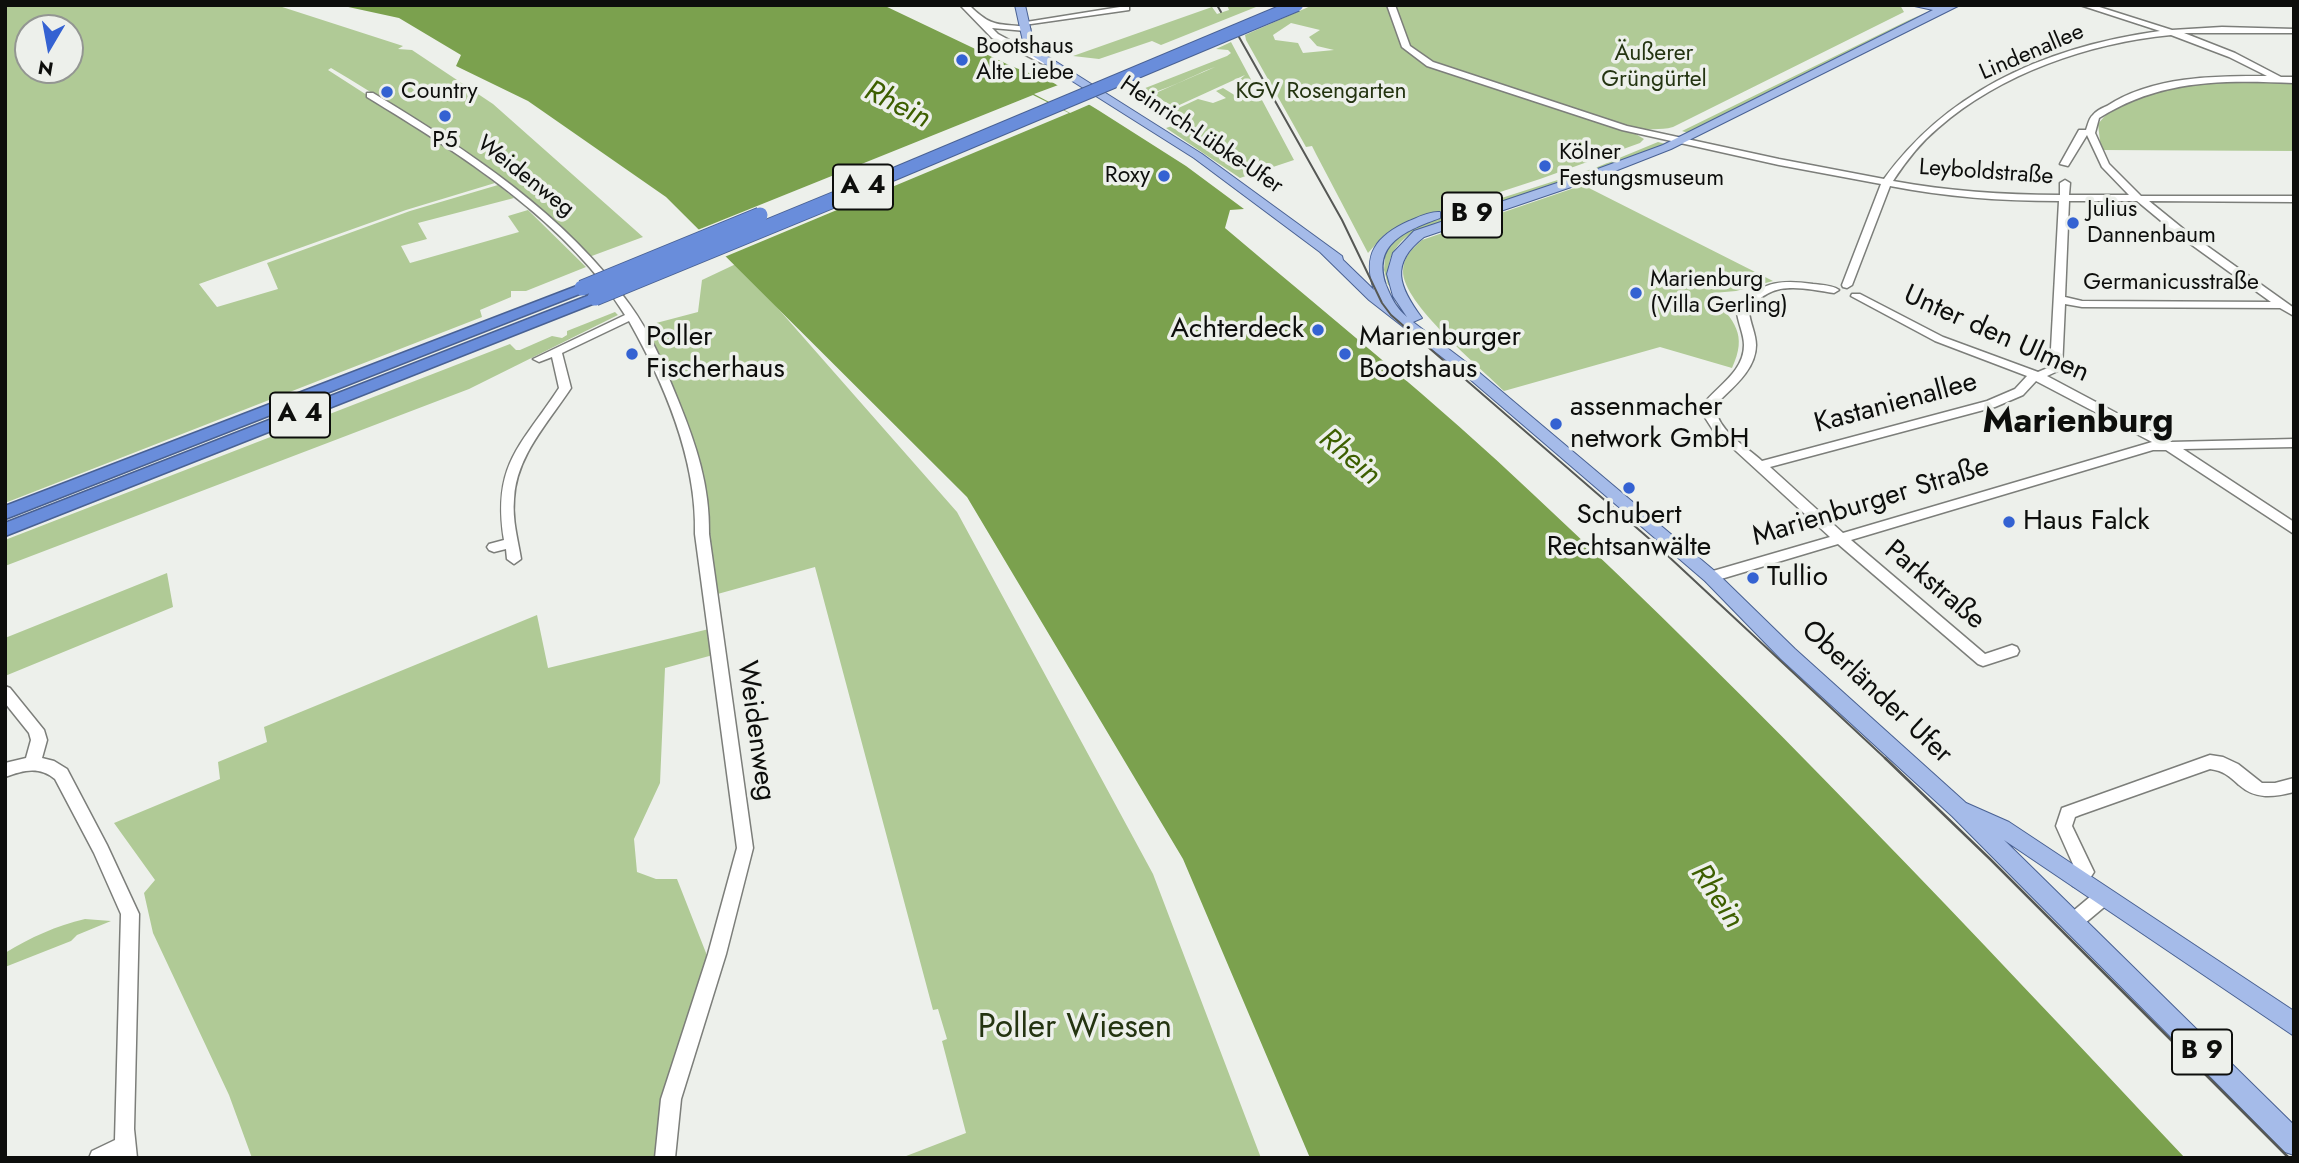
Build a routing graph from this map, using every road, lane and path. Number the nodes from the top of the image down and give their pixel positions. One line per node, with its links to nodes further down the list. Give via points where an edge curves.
1 (964, 5): 12 (street)
2 (1020, 5): 13 (main road)
3 (1273, 5): 40 (highway, A 4, bridge)
4 (1297, 5): 40 (highway, A 4, bridge, via 1132,77)
5 (1391, 5): 25 (street, Leyboldstraße, via 1406,47 1422,61 1563,109)
6 (1904, 5): 11 (main road)
7 (2084, 5): 16 (street)
8 (1924, 6): 9 (main road); 11 (main road, B 9, via 1928,13)
9 (1951, 7): 11 (main road, B 9)
10 (1126, 8): 13 (street)
11 (1912, 20): 25 (main road, B 9); 26 (main road, B 9)
12 (978, 21): 13 (street, via 996,27); 19 (street, via 995,36)
13 (1025, 26): 19 (main road, via 1029,46)
14 (2217, 30): 15 (street, Lindenallee); 16 (street, Lindenallee); 17 (street)
15 (2294, 31)
16 (2169, 32): 20 (street); 28 (street, Lindenallee, via 2065,55 1979,95 1928,133)
17 (2226, 38)
18 (2234, 46): 20 (street)
19 (1046, 62): 36 (main road, Heinrich-Lübke-Ufer, via 1198,156)
20 (2250, 62): 21 (street)
21 (2279, 79): 22 (street); 24 (street, via 2210,81 2144,91 2095,117)
22 (2294, 80)
23 (370, 95): 45 (street, Weidenweg, via 441,141 552,226 580,251)
24 (2090, 133): 27 (street, via 2082,132); 31 (street, via 2113,176)
25 (1662, 136): 26 (street, Leyboldstraße); 35 (main road, B 9, via 1595,165 1402,227)
26 (1681, 140): 28 (street, Leyboldstraße); 43 (main road, B 9, via 1419,234 1394,260)
27 (2065, 164)
28 (1886, 183): 30 (street, Leyboldstraße, via 1984,197); 38 (street, Lindenallee)
29 (2066, 183): 30 (street)
30 (2067, 198): 31 (street, Leyboldstraße); 41 (street)
31 (2138, 198): 32 (street, Leyboldstraße); 42 (street)
32 (2274, 199): 33 (street, Leyboldstraße); 34 (street)
33 (2294, 199)
34 (2294, 212)
35 (1377, 251): 37 (main road, B 9, via 1364,268); 39 (main road, B 9, via 1375,266)
36 (1326, 252): 37 (main road, Heinrich-Lübke-Ufer); 43 (main road, Heinrich-Lübke-Ufer, via 1362,287)
37 (1353, 270): 39 (main road, Heinrich-Lübke-Ufer)
38 (1840, 287): 48 (street, Unter den Ulmen, via 1845,297 1856,296 1930,335); 51 (street, Parkstraße, via 1770,287 1753,296 1743,312 1748,355 1737,378 1708,409 1717,427)
39 (1381, 288): 43 (main road, B 9)
40 (589, 293): 52 (highway, A 4); 54 (highway, A 4)
41 (2061, 300): 42 (street, Germanicusstraße, via 2082,304); 48 (street, Kastanienallee, via 2056,369)
42 (2281, 304): 44 (street)
43 (1398, 308): 59 (main road, Oberländer Ufer / B 9)
44 (2294, 313)
45 (631, 316): 46 (street); 73 (street, Weidenweg, via 690,445 703,496 702,534 745,848 671,1099)
46 (556, 351): 47 (street); 56 (street, via 565,388 520,454 508,482 506,501)
47 (539, 359)
48 (2038, 376): 50 (street, Unter den Ulmen); 51 (street, Kastanienallee, via 2010,397 1991,404)
49 (2294, 443): 50 (street, Marienburger Straße)
50 (2166, 444): 53 (street, Unter den Ulmen); 55 (street, Marienburger Straße)
51 (1759, 466): 55 (street, Parkstraße)
52 (5, 513)
53 (2294, 529)
54 (5, 530)
55 (1839, 538): 59 (street, Marienburger Straße); 60 (street, Parkstraße, via 1983,660)
56 (513, 542): 57 (street); 58 (street)
57 (494, 547)
58 (514, 559)
59 (1711, 577): 65 (main road, Oberländer Ufer / B 9)
60 (2012, 651)
61 (5, 692): 62 (street, via 36,730 39,740)
62 (32, 763): 63 (street); 71 (street, via 51,765 61,774 130,914)
63 (5, 770)
64 (2294, 785): 66 (street, via 2261,791 2224,764 2210,762 2074,810 2064,826 2083,864 2085,872)
65 (1959, 810): 66 (main road, via 2002,828); 68 (main road, Oberländer Ufer / B 9)
66 (2079, 881): 67 (main road)
67 (2103, 897): 68 (street); 69 (main road)
68 (2072, 923): 70 (main road, Oberländer Ufer / B 9)
69 (2294, 1025)
70 (2294, 1143)
71 (126, 1152): 72 (street)
72 (99, 1158)
73 (665, 1158)

